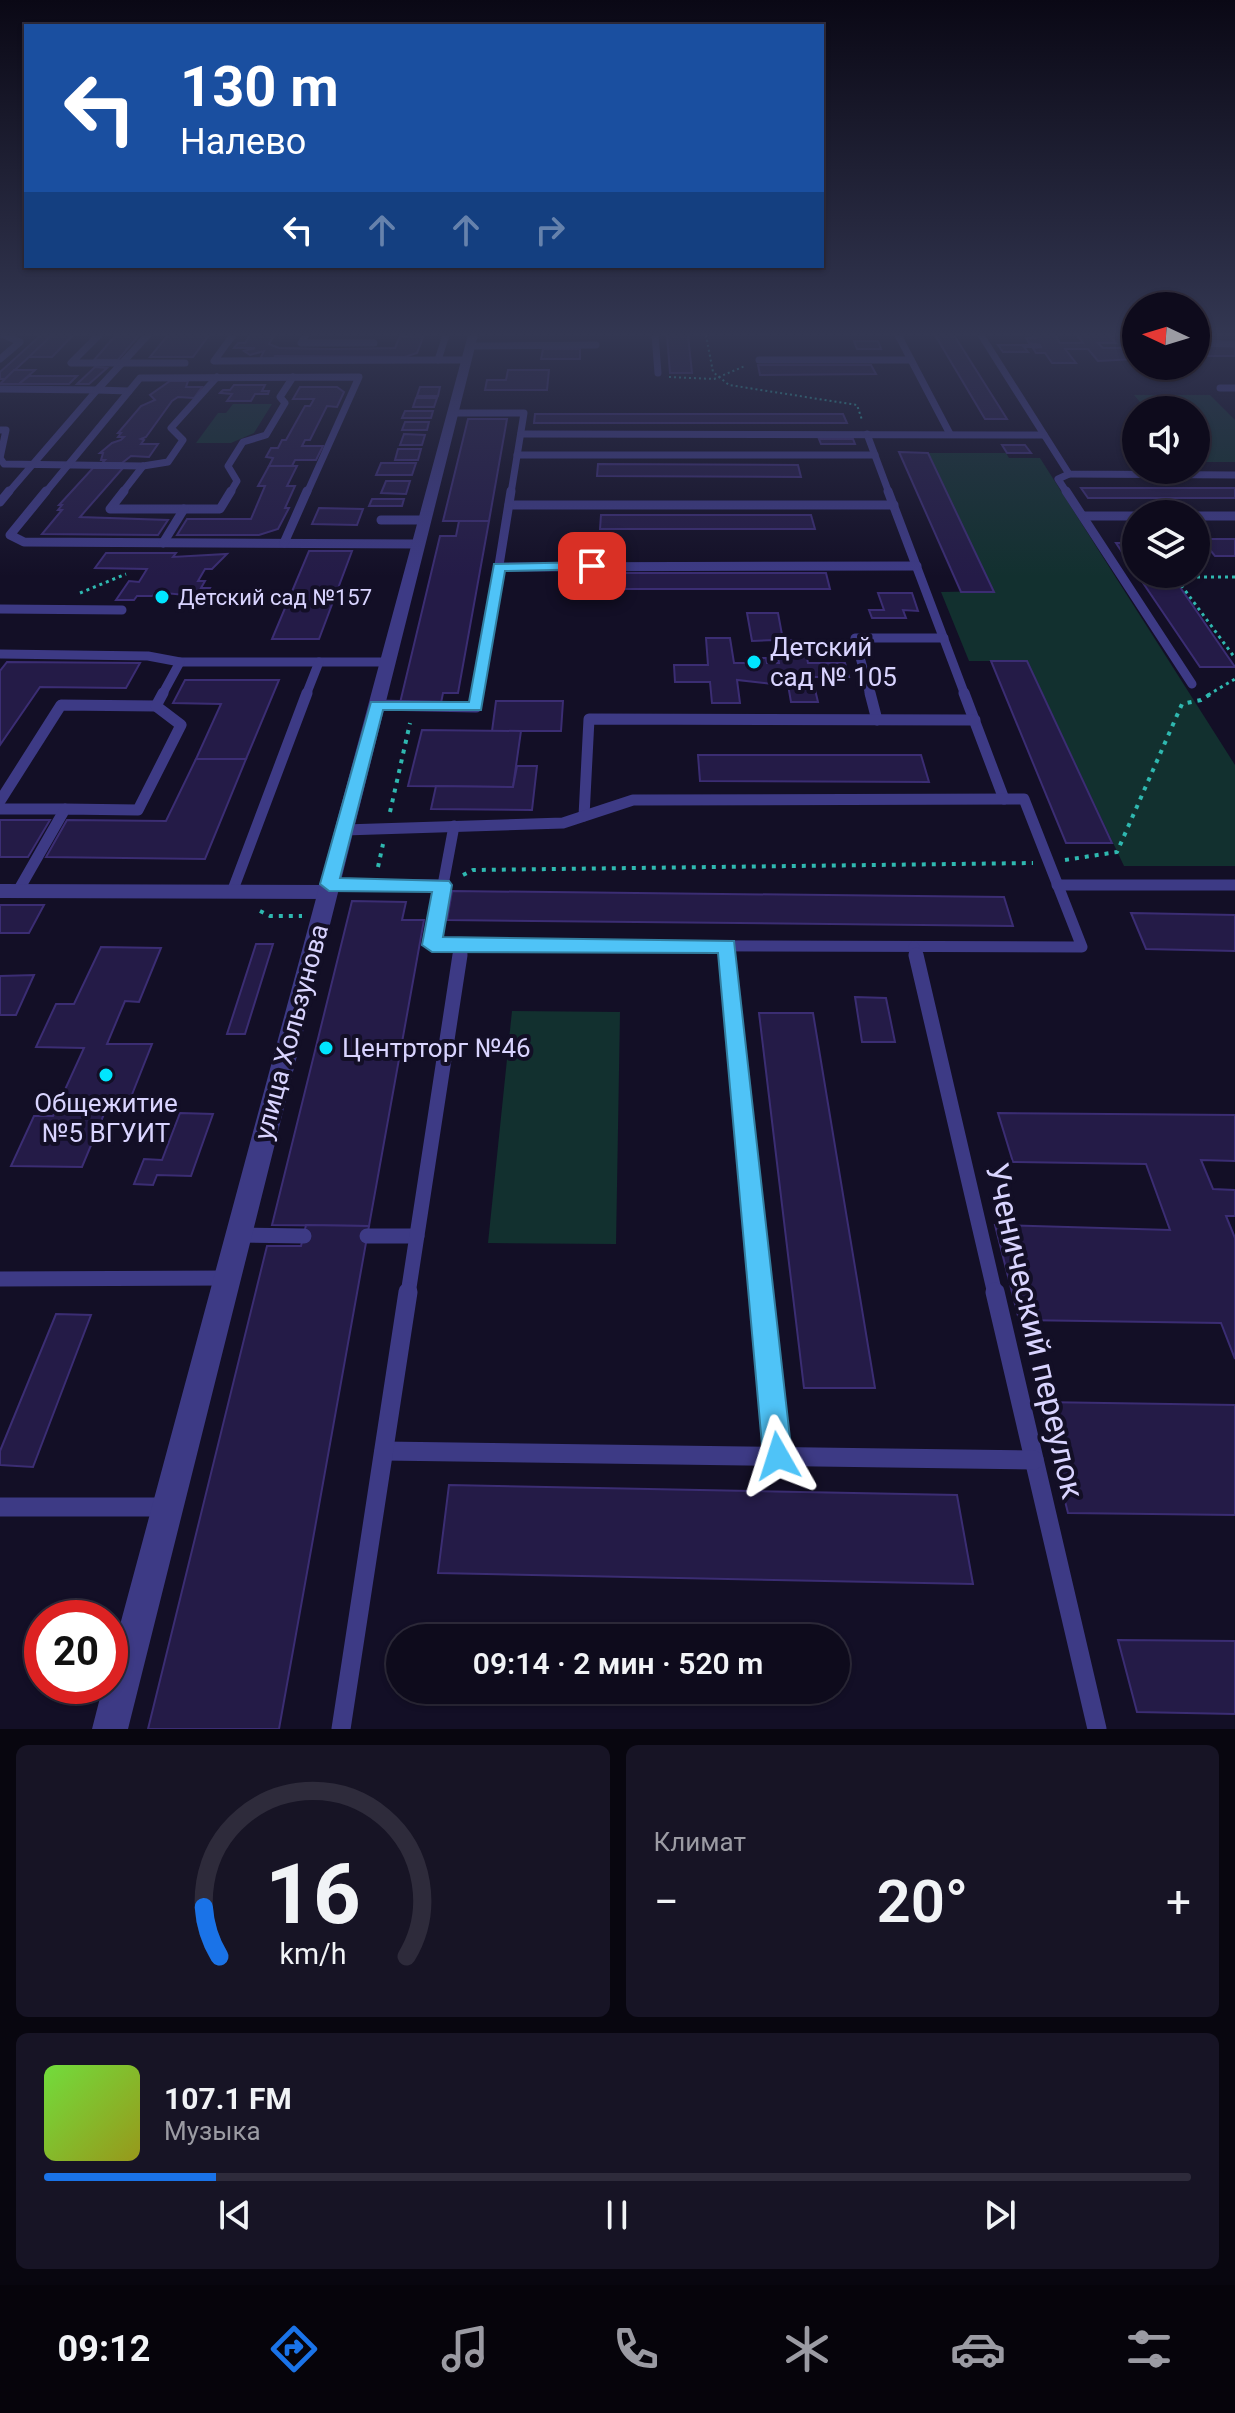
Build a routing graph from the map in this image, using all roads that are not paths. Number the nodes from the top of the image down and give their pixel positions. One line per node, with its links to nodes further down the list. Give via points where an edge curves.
1 (74, 416): 19 (lane)
2 (108, 416): 20 (lane)
3 (181, 416): 21 (lane, via 171,428 183,440 168,462)
4 (277, 416): 27 (lane, via 266,435 243,442 228,466 237,481 220,509)
5 (342, 416): 35 (lane)
6 (451, 416): 33 (street, улица Хользунова)
7 (524, 416): 11 (lane)
8 (940, 416): 13 (lane)
9 (1032, 416): 14 (lane)
10 (0, 430): 15 (lane, via 6,430)
11 (521, 434): 12 (lane); 17 (lane)
12 (867, 434): 13 (lane); 18 (lane)
13 (950, 434): 14 (lane)
14 (1044, 435): 22 (lane)
15 (2, 439): 16 (lane)
16 (1, 451): 19 (lane, via 4,464)
17 (517, 455): 18 (lane); 25 (lane)
18 (875, 455): 26 (lane)
19 (32, 464): 20 (lane); 24 (lane)
20 (66, 465): 21 (lane); 34 (lane, via 14,528 10,535 15,540)
21 (143, 466): 27 (lane, via 110,509)
22 (1069, 474): 23 (lane); 28 (lane, via 1058,479)
23 (1235, 475)
24 (0, 501)
25 (509, 505): 26 (lane); 37 (lane)
26 (894, 505): 36 (lane)
27 (184, 509): 34 (lane)
28 (1083, 516): 29 (lane); 45 (lane)
29 (1122, 516)
30 (1210, 516): 31 (lane)
31 (1235, 516)
32 (381, 520): 33 (lane)
33 (421, 532): 35 (lane); 44 (street, улица Хользунова)
34 (163, 543): 35 (lane)
35 (284, 543)
36 (917, 566): 37 (lane); 40 (lane)
37 (499, 567): 46 (lane, via 476,707)
38 (0, 609): 39 (lane)
39 (122, 610)
40 (944, 638): 48 (lane, via 855,638); 49 (lane)
41 (0, 654): 42 (lane, via 148,656)
42 (180, 662): 43 (lane); 47 (lane)
43 (319, 662): 44 (lane); 62 (lane)
44 (387, 662): 46 (street, улица Хользунова)
45 (1192, 684)
46 (376, 705): 56 (street, улица Хользунова)
47 (156, 706): 51 (lane, via 61,705); 53 (lane, via 181,725 138,810)
48 (877, 720): 49 (lane); 54 (lane, via 589,719)
49 (975, 720): 50 (lane)
50 (1004, 799): 54 (lane, via 633,800); 58 (lane, via 1024,799)
51 (0, 801)
52 (0, 809): 53 (lane)
53 (65, 809): 61 (lane)
54 (584, 816): 55 (lane, via 563,823)
55 (454, 826): 56 (lane); 57 (lane)
56 (344, 830): 60 (street, улица Хользунова)
57 (443, 885): 60 (lane); 63 (lane, via 432,945)
58 (1057, 885): 59 (lane); 65 (lane, via 1082,947)
59 (1235, 885)
60 (328, 888): 62 (street); 66 (street, улица Хользунова)
61 (9, 891): 62 (street)
62 (232, 892)
63 (462, 945): 64 (lane); 69 (lane)
64 (727, 946): 65 (lane); 73 (lane)
65 (914, 947): 74 (lane, Ученический переулок)
66 (237, 1235): 67 (lane); 70 (street, улица Хользунова)
67 (304, 1236)
68 (367, 1236): 69 (lane)
69 (417, 1236): 72 (lane)
70 (226, 1278): 71 (lane); 76 (street, улица Хользунова)
71 (0, 1279)
72 (384, 1451): 73 (lane); 78 (lane)
73 (778, 1456): 74 (lane)
74 (1034, 1460): 79 (lane, Ученический переулок)
75 (0, 1507): 76 (lane)
76 (166, 1507): 77 (street, улица Хользунова)
77 (110, 1729)
78 (341, 1729)
79 (1097, 1729)

